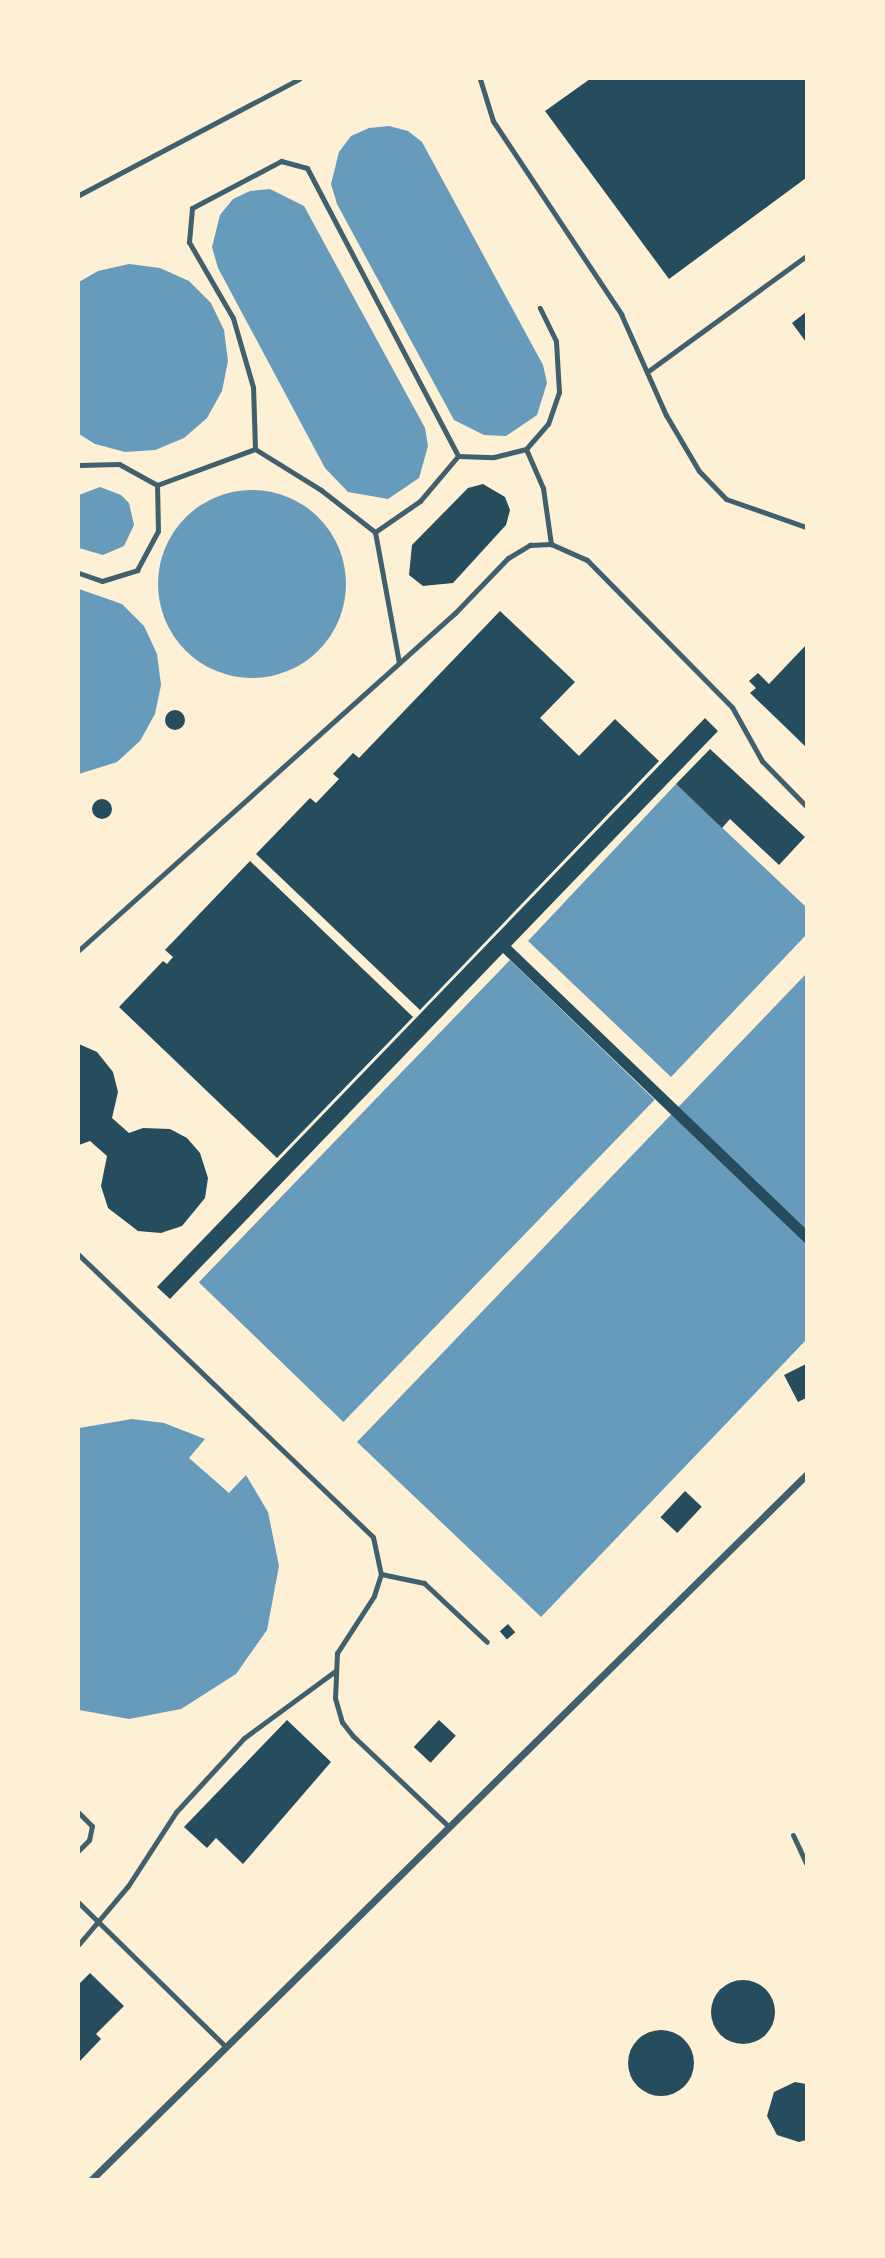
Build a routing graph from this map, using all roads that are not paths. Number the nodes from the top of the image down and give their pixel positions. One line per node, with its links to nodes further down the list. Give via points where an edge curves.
1 (299, 79): 3 (lane)
2 (480, 79): 6 (lane, via 493,121 621,314)
3 (79, 195)
4 (806, 256): 6 (lane)
5 (540, 308): 8 (lane, via 556,341 559,392 548,424)
6 (647, 372): 12 (lane, via 699,471 726,499)
7 (255, 449): 9 (lane, via 253,387 233,318 189,242 192,208 281,161 307,168); 11 (lane); 13 (lane, via 321,490)
8 (526, 449): 9 (lane, via 494,457); 14 (lane, via 543,488)
9 (458, 456): 13 (lane, via 420,501)
10 (79, 465): 11 (lane, via 119,464)
11 (157, 485): 15 (lane, via 158,531 136,570 102,581)
12 (806, 527)
13 (374, 532): 16 (lane)
14 (551, 544): 16 (lane, via 530,545 508,558); 17 (lane, via 587,560 732,707 762,761)
15 (79, 573)
16 (399, 663): 18 (lane)
17 (806, 806)
18 (79, 950)
19 (79, 1255): 21 (lane, via 373,1537)
20 (806, 1475): 25 (street)
21 (381, 1574): 22 (lane, via 424,1583); 23 (lane, via 374,1596 345,1634)
22 (487, 1642)
23 (334, 1672): 25 (lane, via 342,1722); 30 (lane, via 244,1738 176,1812)
24 (79, 1813): 27 (lane, via 92,1826 92,1834)
25 (447, 1825): 32 (street)
26 (793, 1835): 28 (lane)
27 (79, 1850)
28 (806, 1863)
29 (79, 1903): 30 (lane)
30 (99, 1922): 31 (lane); 32 (lane)
31 (79, 1944)
32 (225, 2046): 33 (street)
33 (92, 2179)

